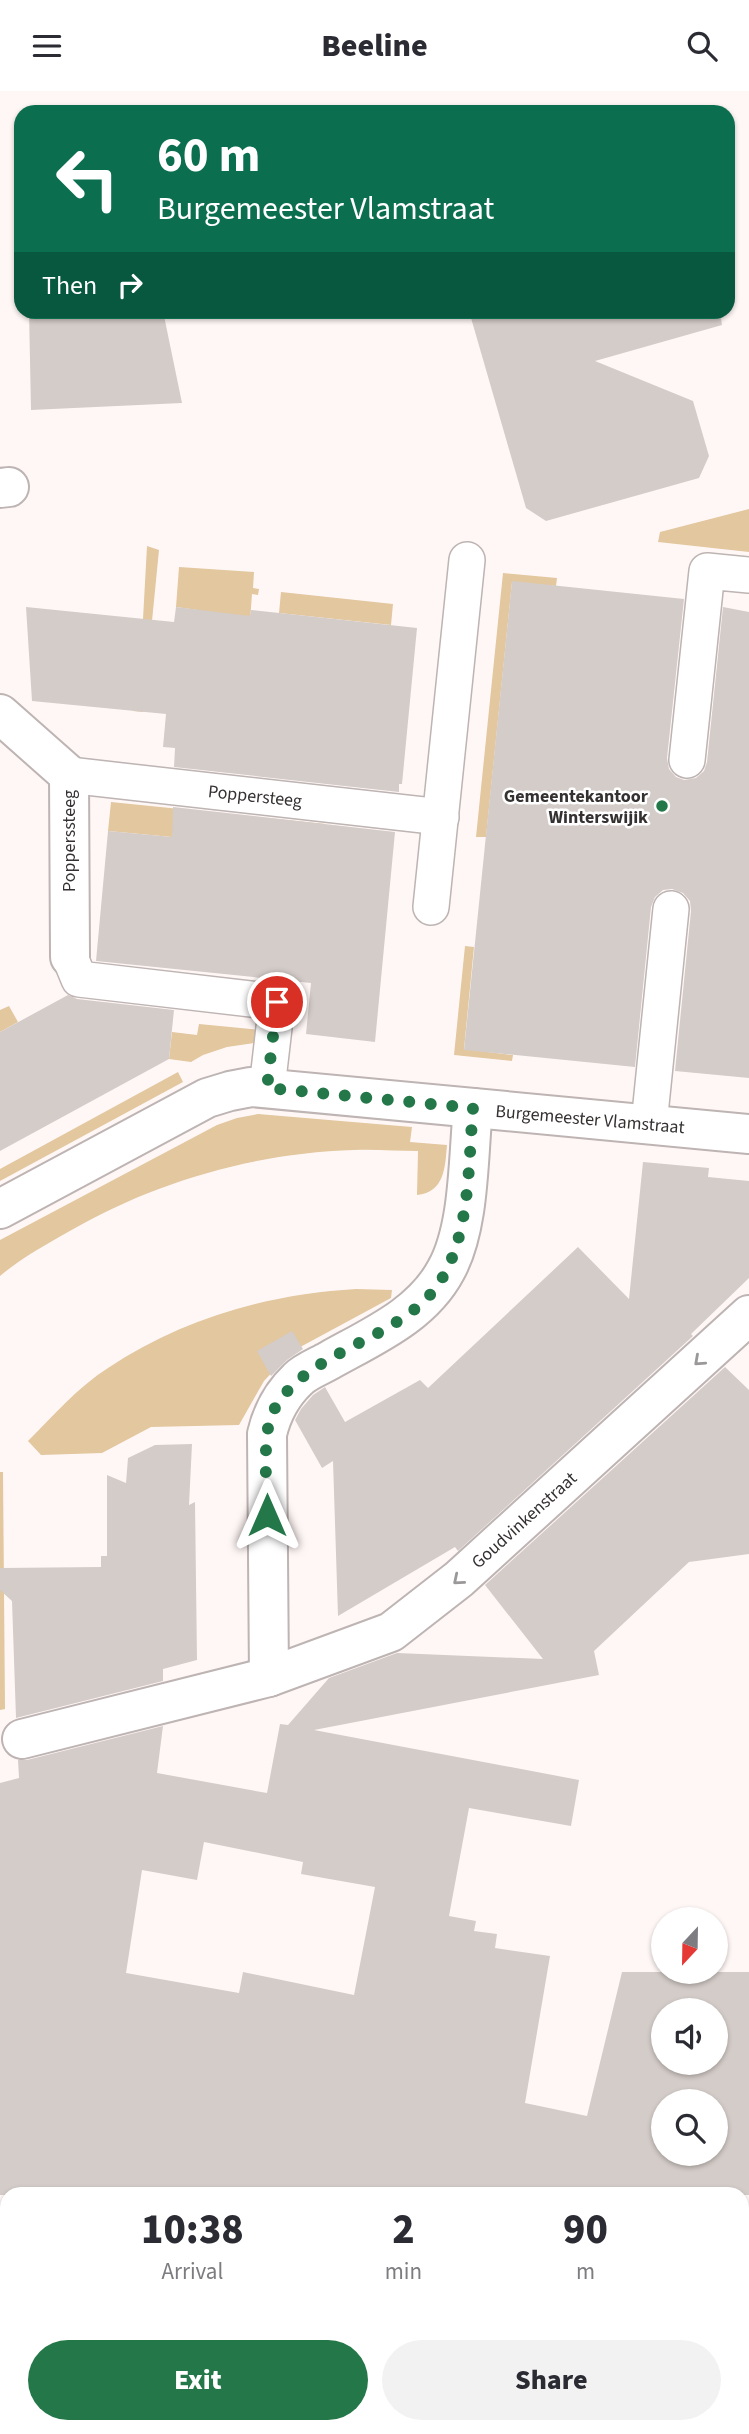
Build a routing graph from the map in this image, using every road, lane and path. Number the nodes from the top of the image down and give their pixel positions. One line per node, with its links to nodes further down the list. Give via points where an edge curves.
1 (467, 560): 6 (street)
2 (749, 575): 4 (street, via 707,571)
3 (0, 714): 5 (street, Popperssteeg)
4 (687, 760)
5 (69, 775): 6 (street, Poppersteeg); 9 (street, Popperssteeg)
6 (440, 817): 7 (street)
7 (431, 907)
8 (671, 909): 12 (street)
9 (70, 957): 10 (street, via 79,979 277,1002)
10 (267, 1088): 11 (street, Burgemeester Vlamstraat); 14 (street, Burgemeester Vlamstraat, via 251,1087 207,1098)
11 (473, 1108): 12 (street, Burgemeester Vlamstraat); 16 (street, via 463,1222 455,1252 435,1289 397,1322 299,1378 272,1414 267,1434)
12 (649, 1124): 13 (street, Burgemeester Vlamstraat)
13 (749, 1134)
14 (0, 1209)
15 (749, 1315): 16 (street, Goudvinkenstraat, one-way to 16, via 459,1579 391,1632)
16 (269, 1677): 17 (street, Goudvinkenstraat)
17 (22, 1739)

